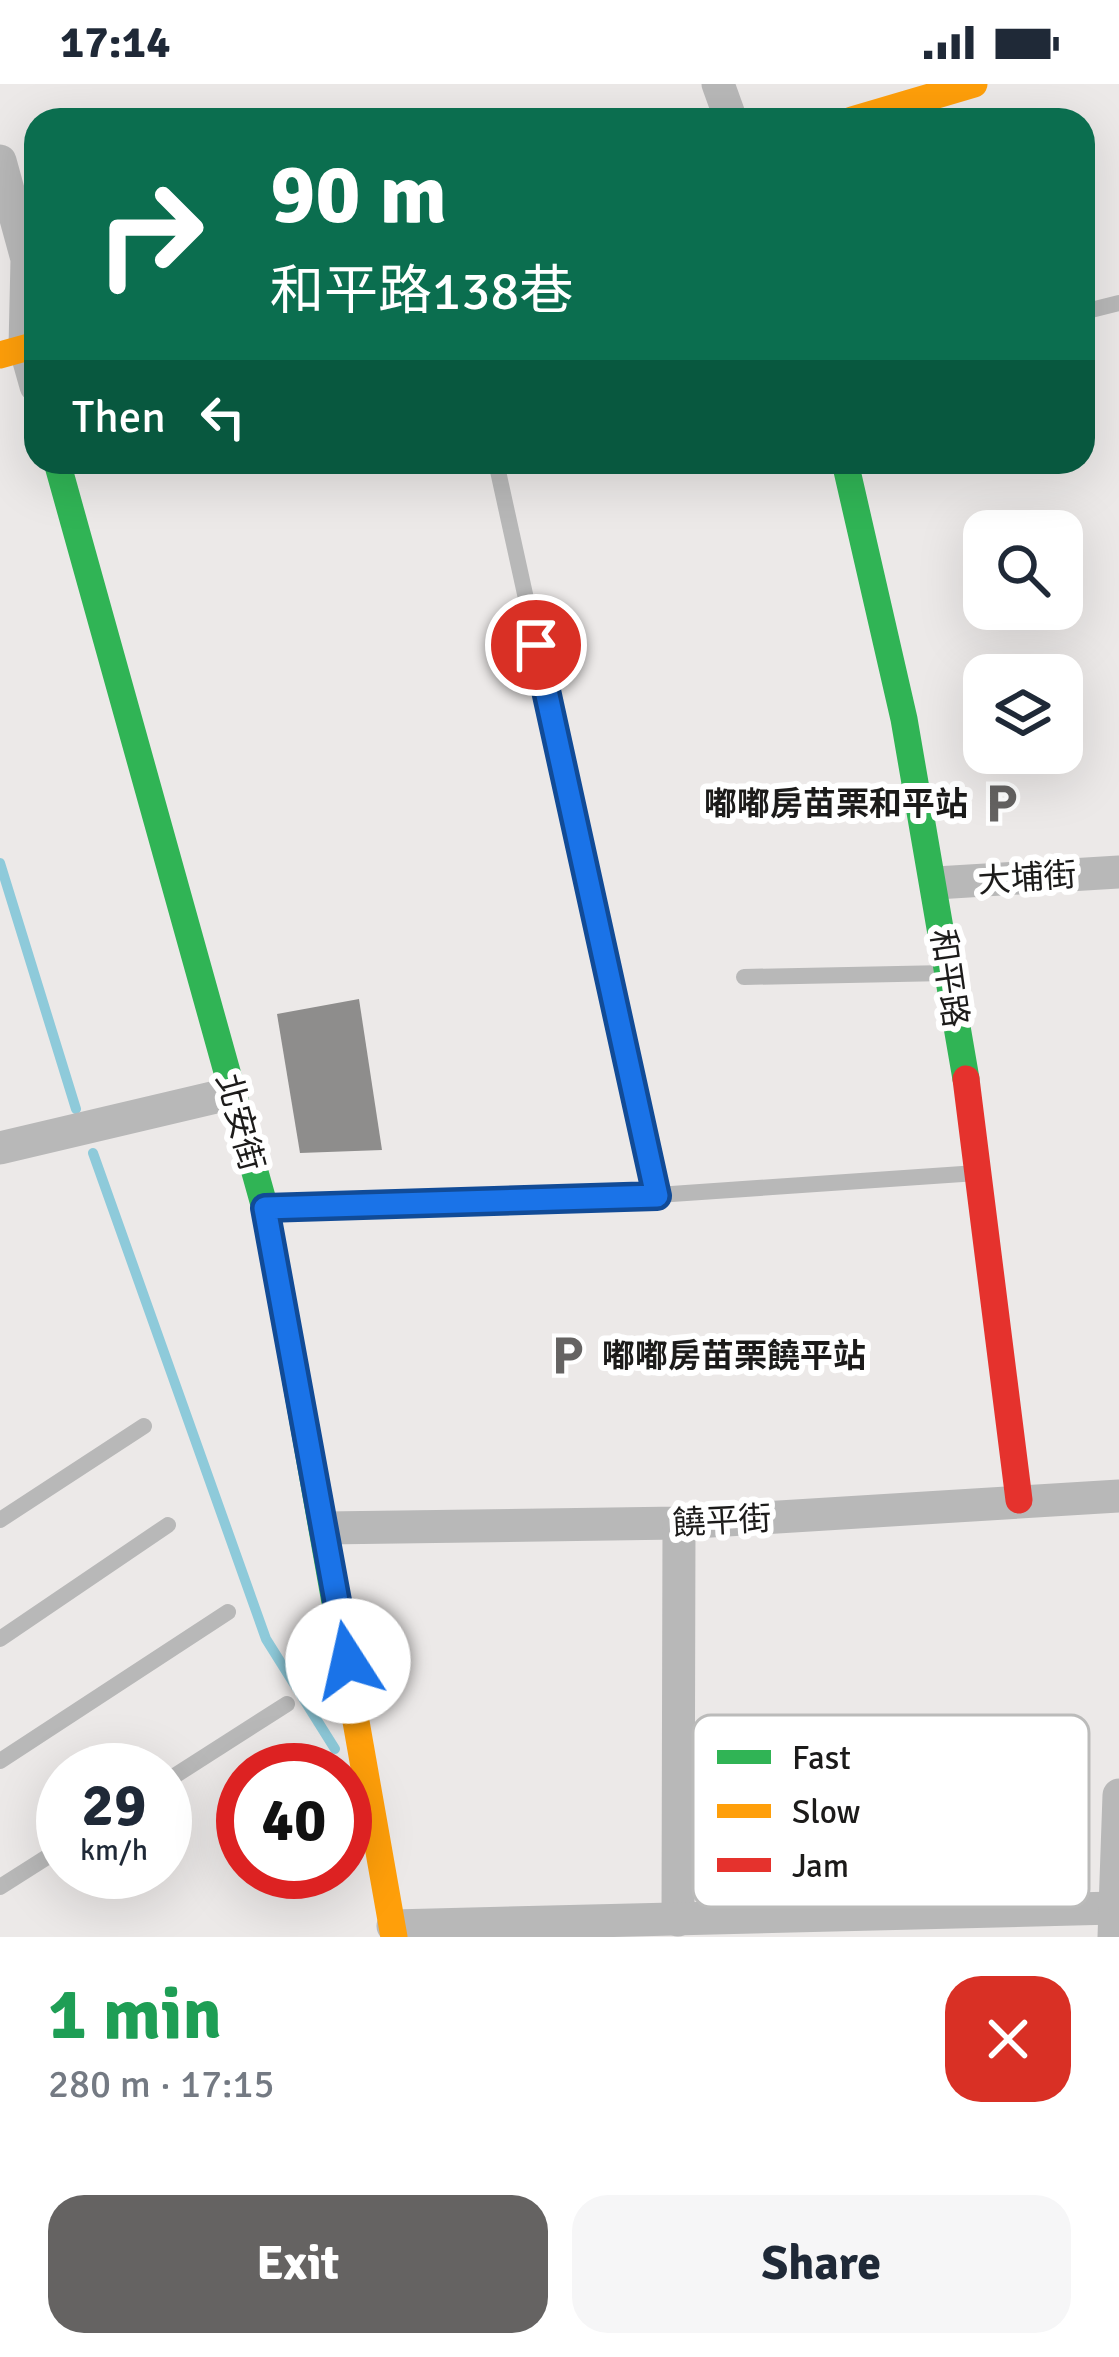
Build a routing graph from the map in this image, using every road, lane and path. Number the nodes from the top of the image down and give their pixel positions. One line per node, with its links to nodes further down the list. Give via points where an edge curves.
1 (974, 84): 2 (street)
2 (893, 108)
3 (0, 161): 4 (street)
4 (24, 248)
5 (24, 298): 6 (street)
6 (20, 349)
7 (60, 474): 14 (street, 北安街)
8 (499, 474): 17 (lane)
9 (848, 474): 11 (street, 和平路)
10 (1119, 872): 11 (street, 大埔街)
11 (936, 883): 12 (street, 和平路)
12 (950, 973): 13 (lane); 16 (street, 和平路)
13 (744, 977)
14 (233, 1093): 15 (street); 18 (street, 北安街)
15 (0, 1148)
16 (977, 1173): 17 (lane); 21 (street, 和平路)
17 (657, 1196): 18 (lane)
18 (265, 1208): 25 (street, 北安街)
19 (144, 1426): 22 (lane)
20 (1119, 1496): 21 (street, 饒平街)
21 (1019, 1500): 23 (street, 饒平街)
22 (0, 1520)
23 (679, 1523): 25 (street, 饒平街); 31 (street)
24 (168, 1526): 27 (lane)
25 (325, 1528): 39 (street, 北安街)
26 (228, 1612): 29 (lane)
27 (0, 1639)
28 (287, 1705): 30 (lane)
29 (0, 1761)
30 (192, 1765)
31 (678, 1782): 32 (lane); 36 (street)
32 (693, 1783)
33 (1119, 1795): 37 (street)
34 (36, 1864): 35 (lane)
35 (0, 1887)
36 (678, 1920): 38 (street); 39 (street)
37 (1114, 1923): 38 (street)
38 (845, 1928)
39 (394, 1932)

